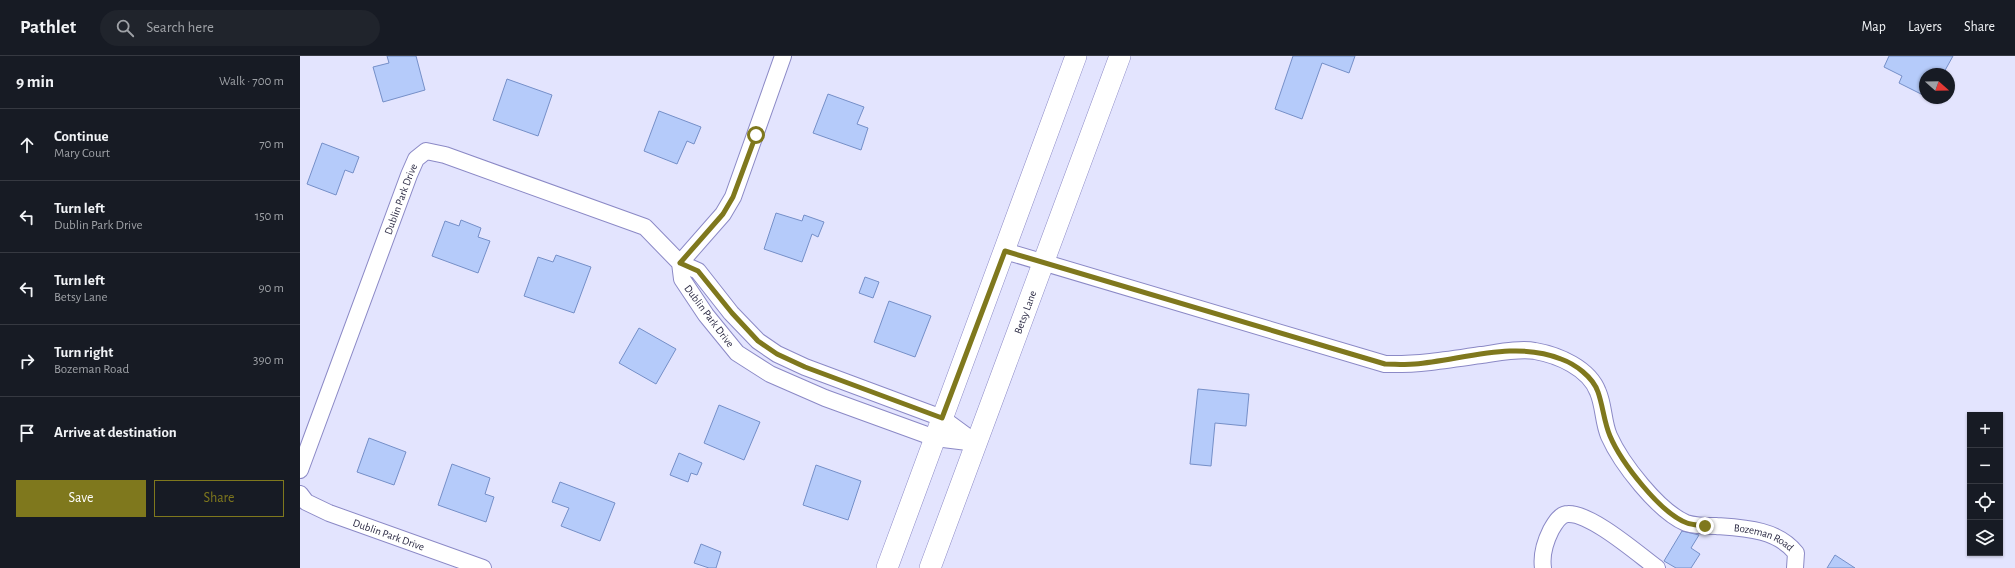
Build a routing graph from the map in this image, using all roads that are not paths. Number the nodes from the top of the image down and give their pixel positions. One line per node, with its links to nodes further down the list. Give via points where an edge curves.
1 (783, 56): 6 (street, via 733,197 723,214)
2 (1076, 56): 4 (main road)
3 (1120, 56): 5 (main road, Betsy Lane)
4 (1005, 251): 5 (street, Bozeman Road); 11 (main road)
5 (1043, 262): 13 (main road, Betsy Lane); 21 (street, Bozeman Road, via 1385,364 1413,365 1534,350 1562,359 1583,371 1598,391 1609,436 1622,460 1649,493 1668,511 1686,523 1771,534 1788,542 1796,553)
6 (680, 263): 7 (street, Dublin Park Drive, via 698,271 732,313); 8 (street, Dublin Park Drive, via 682,279 706,315 737,353); 14 (street, Dublin Park Drive, via 645,227 445,155 426,151 416,159 409,175)
7 (765, 346): 8 (street); 9 (street, Dublin Park Drive, via 805,367)
8 (751, 362): 10 (street, Dublin Park Drive, via 770,374)
9 (866, 389): 10 (street); 11 (street, Dublin Park Drive)
10 (859, 411): 12 (street, Dublin Park Drive)
11 (942, 418): 12 (main road); 13 (street, Dublin Park Drive)
12 (935, 438): 13 (street, Dublin Park Drive); 17 (main road)
13 (976, 443): 18 (main road, Betsy Lane)
14 (300, 470)
15 (300, 494): 16 (street, Dublin Park Drive, via 306,502 328,513)
16 (483, 568)
17 (887, 568)
18 (930, 568)
19 (1543, 568): 20 (street, via 1542,557 1547,537 1557,520 1568,514 1584,517 1599,525)
20 (1657, 568)
21 (1795, 568)

